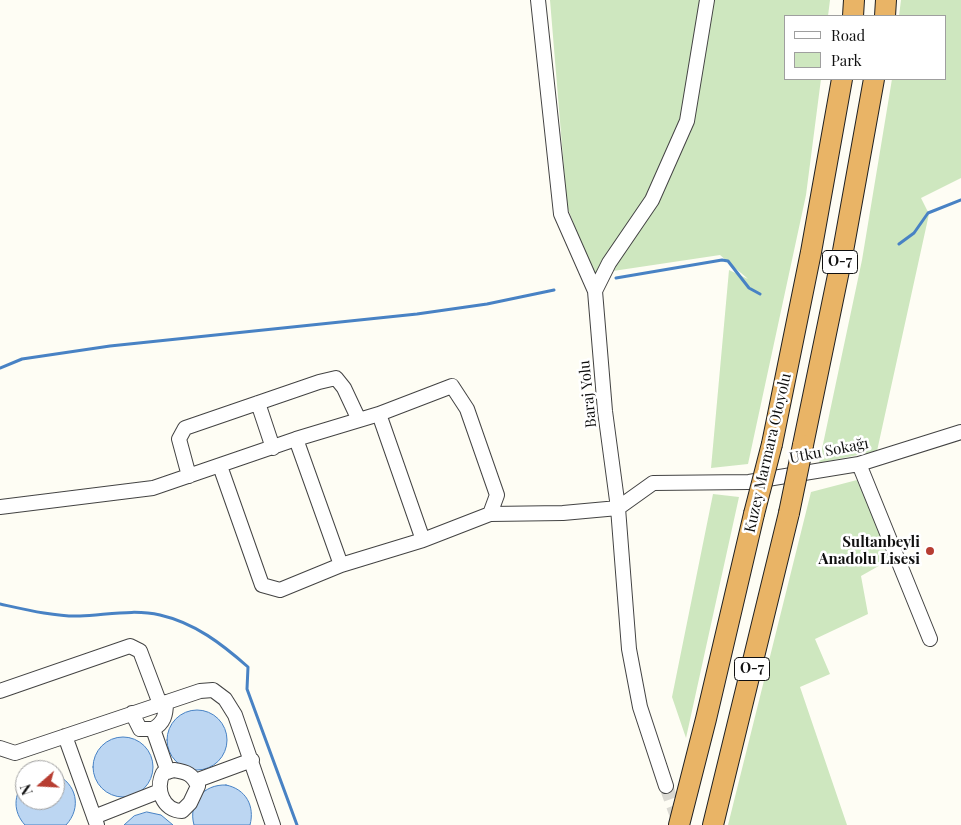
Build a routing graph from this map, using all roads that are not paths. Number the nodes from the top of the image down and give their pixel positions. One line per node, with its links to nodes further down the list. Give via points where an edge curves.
1 (538, 0): 9 (street, Baraj Yolu, via 561,214)
2 (707, 0): 9 (street, via 687,121 652,200)
3 (854, 0): 5 (highway)
4 (886, 0): 6 (highway)
5 (852, 15)
6 (885, 15)
7 (842, 80): 40 (highway, Kuzey Marmara Otoyolu / O-7, bridge, via 772,444)
8 (874, 80): 41 (highway, Kuzey Marmara Otoyolu / O-7, bridge, via 843,251 789,513)
9 (594, 291): 20 (street, Baraj Yolu)
10 (258, 403): 12 (street, via 336,378); 15 (street); 18 (street, via 185,428 179,439)
11 (379, 414): 12 (street); 21 (street, via 452,386 467,409 497,495); 22 (street)
12 (359, 420): 14 (street)
13 (961, 432): 16 (street, Utku Sokağı)
14 (296, 439): 15 (street); 23 (street)
15 (273, 448): 17 (street)
16 (859, 464): 20 (street, Utku Sokağı, via 750,482 653,483); 24 (street)
17 (220, 466): 18 (street); 23 (street, via 262,585 280,590)
18 (189, 476): 19 (street, via 153,488)
19 (0, 507)
20 (618, 508): 21 (street); 34 (street, Baraj Yolu, via 629,649 640,707)
21 (490, 514): 22 (street)
22 (423, 540): 23 (street)
23 (341, 565)
24 (930, 639)
25 (0, 691): 26 (street, via 130,646 140,651)
26 (163, 703): 27 (street); 28 (street, via 164,719); 31 (street, via 212,690 225,699 235,716)
27 (132, 714): 28 (street, via 140,729); 29 (street)
28 (153, 729): 32 (street)
29 (65, 736): 30 (street, via 15,753); 37 (street)
30 (0, 748)
31 (252, 760): 33 (street); 39 (street)
32 (168, 772): 33 (street, via 187,772); 35 (street, via 163,773 160,780)
33 (195, 781): 36 (street, via 198,786 195,796)
34 (666, 786)
35 (160, 791): 36 (street, via 168,807); 37 (street)
36 (182, 812): 38 (street)
37 (95, 821)
38 (187, 825)
39 (273, 825)
40 (679, 825)
41 (713, 825)

